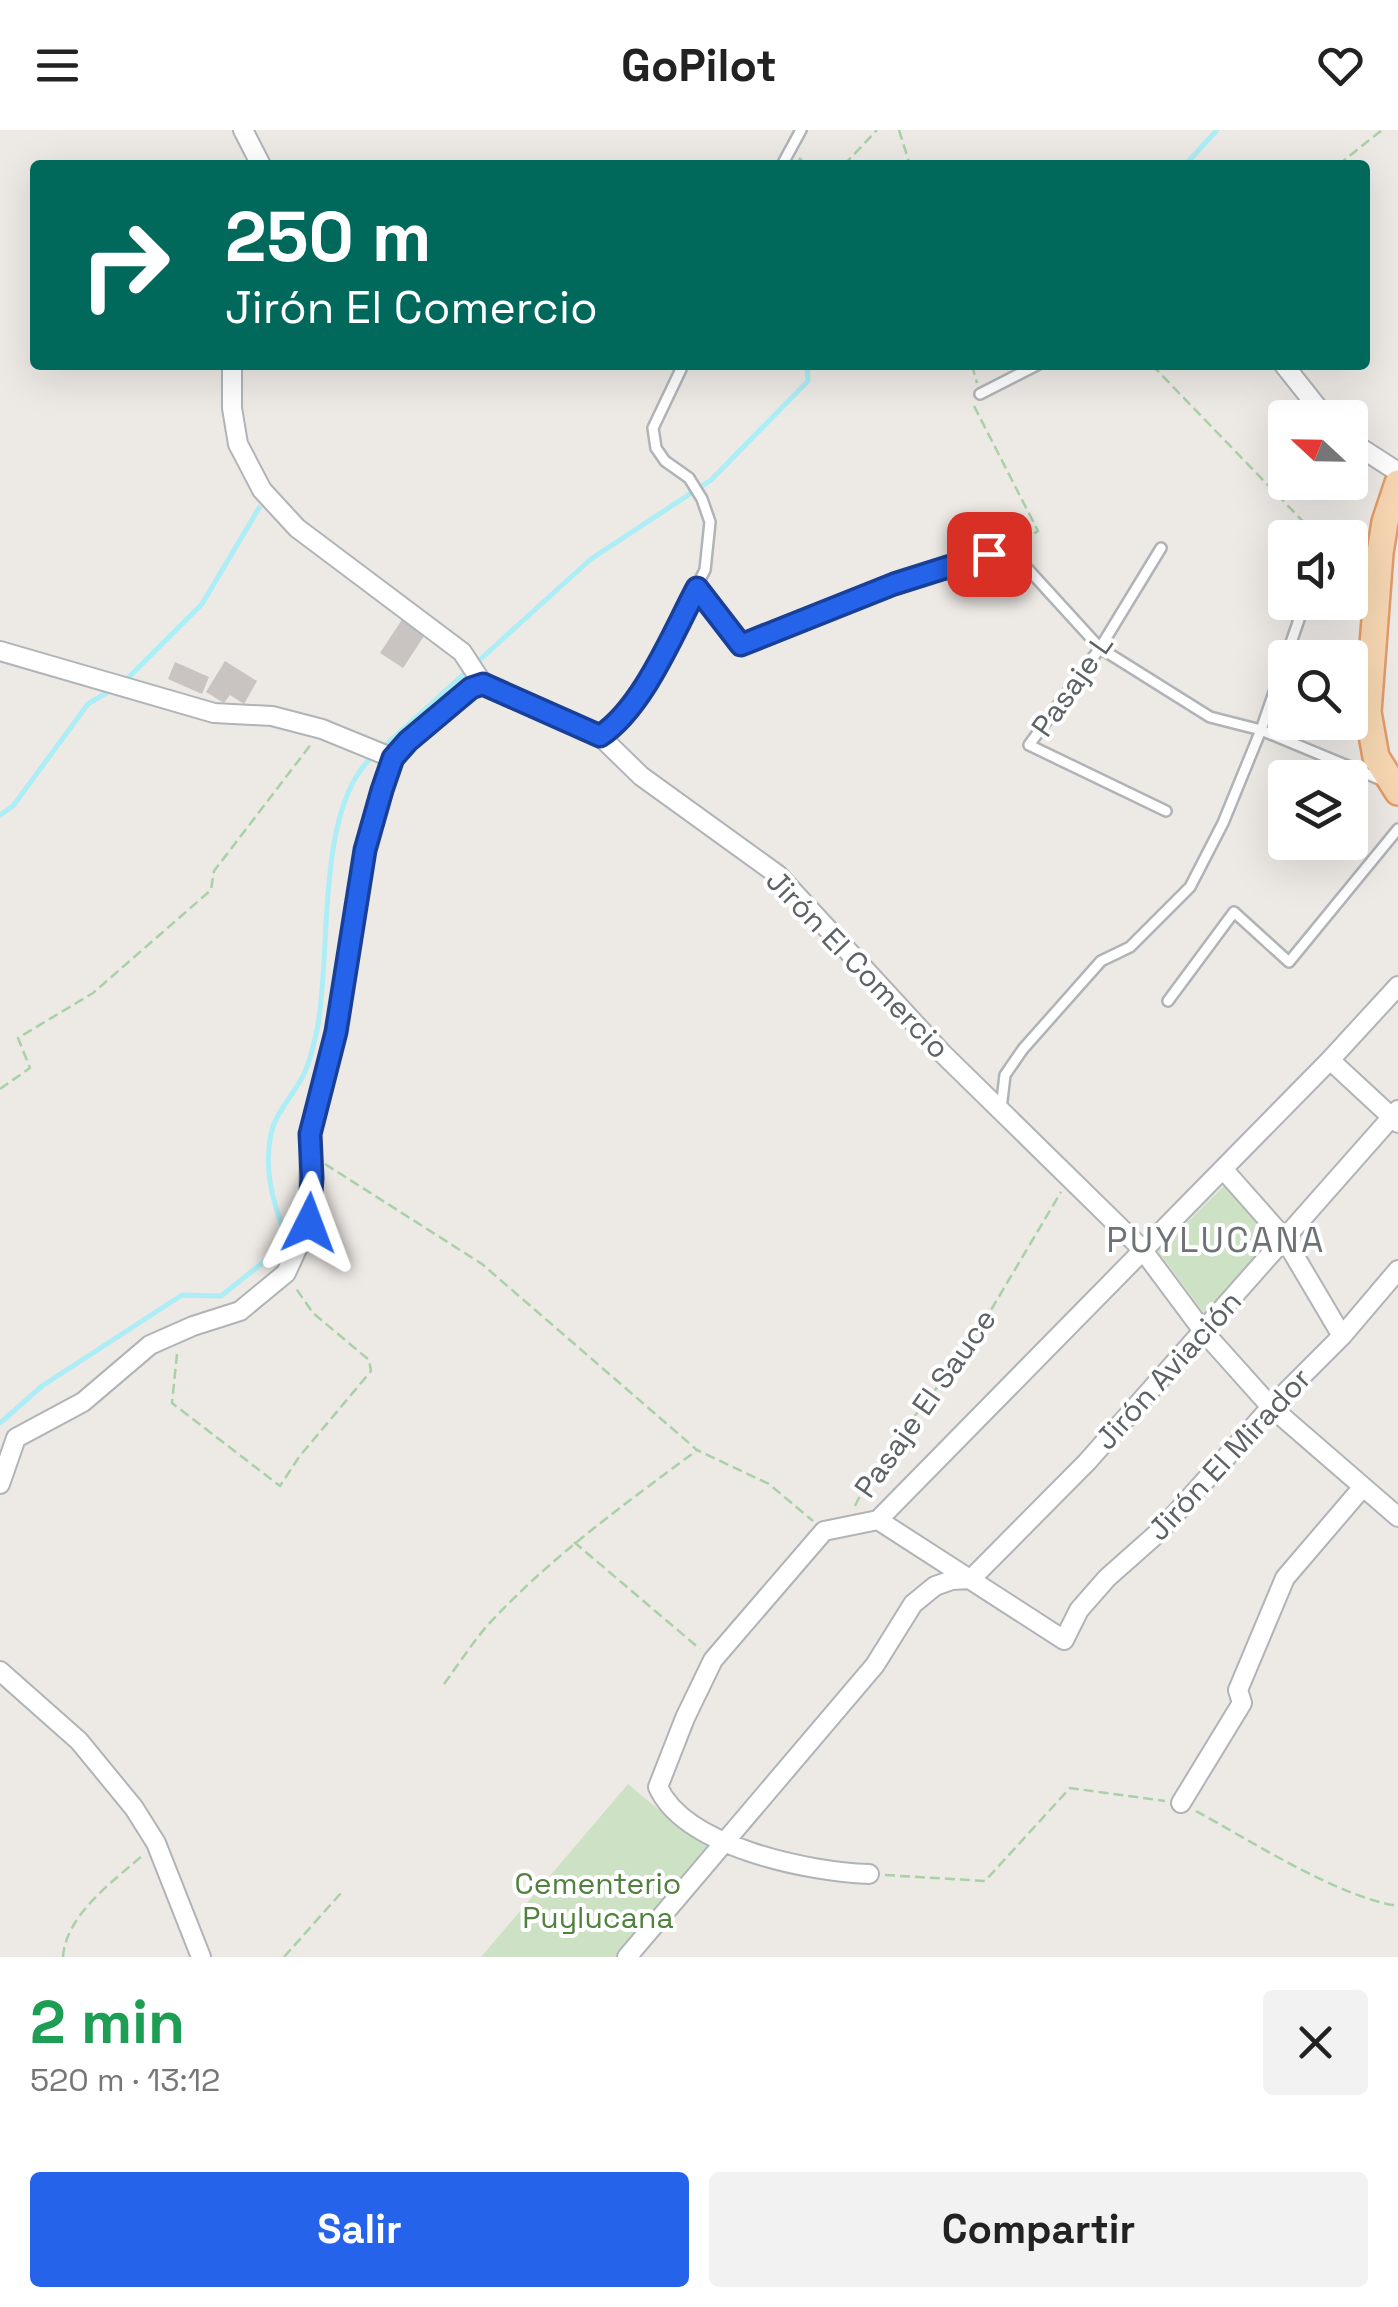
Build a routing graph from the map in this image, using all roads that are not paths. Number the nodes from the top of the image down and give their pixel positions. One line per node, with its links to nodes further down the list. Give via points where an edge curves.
1 (243, 130): 3 (street)
2 (801, 130): 4 (lane)
3 (258, 160)
4 (785, 160)
5 (232, 370): 19 (street, via 238,444 262,490 297,528 462,652)
6 (680, 370): 15 (lane, via 653,428 656,448 689,478 710,522)
7 (1027, 370): 9 (lane)
8 (1288, 370): 10 (street)
9 (980, 394)
10 (1312, 400)
11 (1368, 452): 12 (street)
12 (1398, 472)
13 (1398, 483): 23 (main road, via 1380,552 1368,712 1376,757)
14 (1161, 548): 17 (lane, Pasaje L)
15 (697, 588): 17 (lane, via 741,645 894,584 1002,554 1027,568); 21 (lane, via 646,682 616,726)
16 (1300, 620): 20 (lane)
17 (1100, 648): 20 (lane, via 1210,717); 24 (lane, Pasaje L, via 1029,745)
18 (0, 651): 22 (street, via 214,713 272,716 322,729)
19 (480, 680): 21 (street, Jirón El Comercio); 22 (street)
20 (1261, 730): 23 (lane); 29 (lane, via 1190,886 1130,946 1101,961 1023,1049 1005,1075)
21 (600, 736): 29 (street, Jirón El Comercio, via 640,776 790,886)
22 (384, 754): 38 (street, via 336,1032 310,1134 309,1223 286,1273 240,1312 150,1346 83,1402 16,1438)
23 (1396, 788)
24 (1166, 811)
25 (1398, 829): 27 (lane, via 1290,962 1234,912)
26 (1398, 986): 28 (street)
27 (1168, 1001)
28 (1330, 1060): 30 (street); 31 (street)
29 (1001, 1112): 33 (street, Jirón El Comercio)
30 (1396, 1116): 32 (street, Jirón Aviación)
31 (1223, 1169): 32 (street); 33 (street)
32 (1284, 1238): 35 (street, Jirón Aviación); 36 (street)
33 (1142, 1249): 35 (street, Jirón El Comercio); 41 (street)
34 (1398, 1270): 36 (street, Jirón El Mirador)
35 (1203, 1331): 37 (street); 42 (street, Jirón Aviación)
36 (1342, 1336): 37 (street, Jirón El Mirador)
37 (1271, 1407): 39 (street); 42 (street, Jirón El Mirador, via 1160,1531 1107,1578 1064,1640)
38 (0, 1484)
39 (1362, 1488): 40 (street); 44 (street, via 1286,1578 1238,1690 1242,1703)
40 (1398, 1517)
41 (878, 1520): 42 (street); 45 (street, Pasaje El Sauce, via 824,1531 713,1660 685,1718 658,1787 664,1801)
42 (971, 1579): 45 (street, via 935,1586 913,1604 875,1665)
43 (0, 1671): 47 (street, via 79,1741 134,1808 156,1843)
44 (1182, 1802)
45 (726, 1840): 46 (street, via 779,1861); 48 (street)
46 (868, 1874)
47 (202, 1957)
48 (627, 1957)

